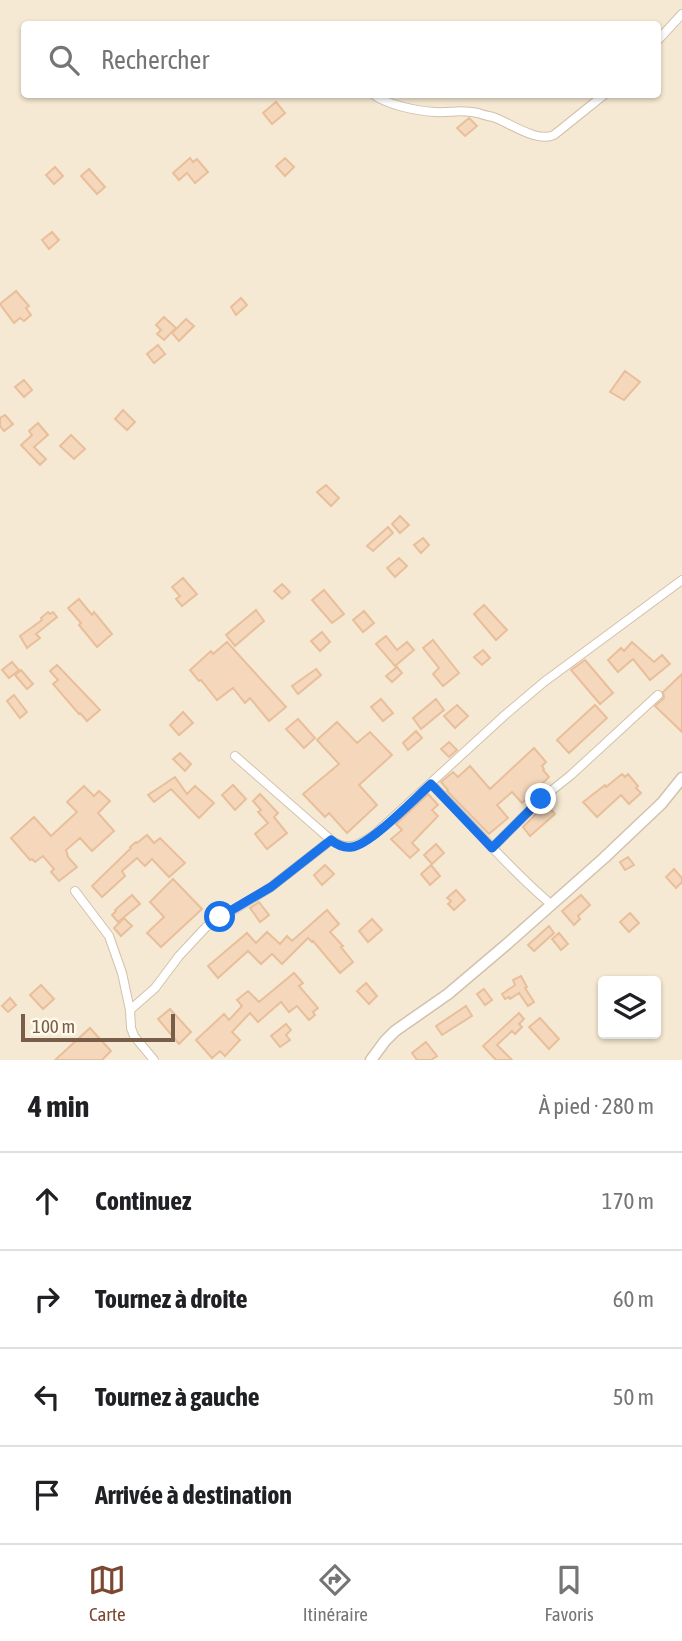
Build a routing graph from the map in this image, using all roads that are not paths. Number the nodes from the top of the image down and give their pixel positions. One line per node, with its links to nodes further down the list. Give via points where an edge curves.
1 (682, 14): 2 (street)
2 (661, 36)
3 (378, 98): 4 (street, via 434,112 464,110 548,138)
4 (600, 98)
5 (682, 580): 9 (street, via 544,682)
6 (658, 695): 11 (street)
7 (235, 756): 10 (street)
8 (682, 778): 13 (street, via 662,803)
9 (431, 784): 10 (street, via 365,842 351,847); 11 (street)
10 (331, 840): 14 (street, via 271,887 206,927 155,988)
11 (492, 848): 13 (street)
12 (75, 891): 14 (street, via 109,936)
13 (552, 905): 16 (street, via 448,994 394,1031)
14 (130, 1010): 15 (street, via 134,1036)
15 (154, 1060)
16 (371, 1060)

